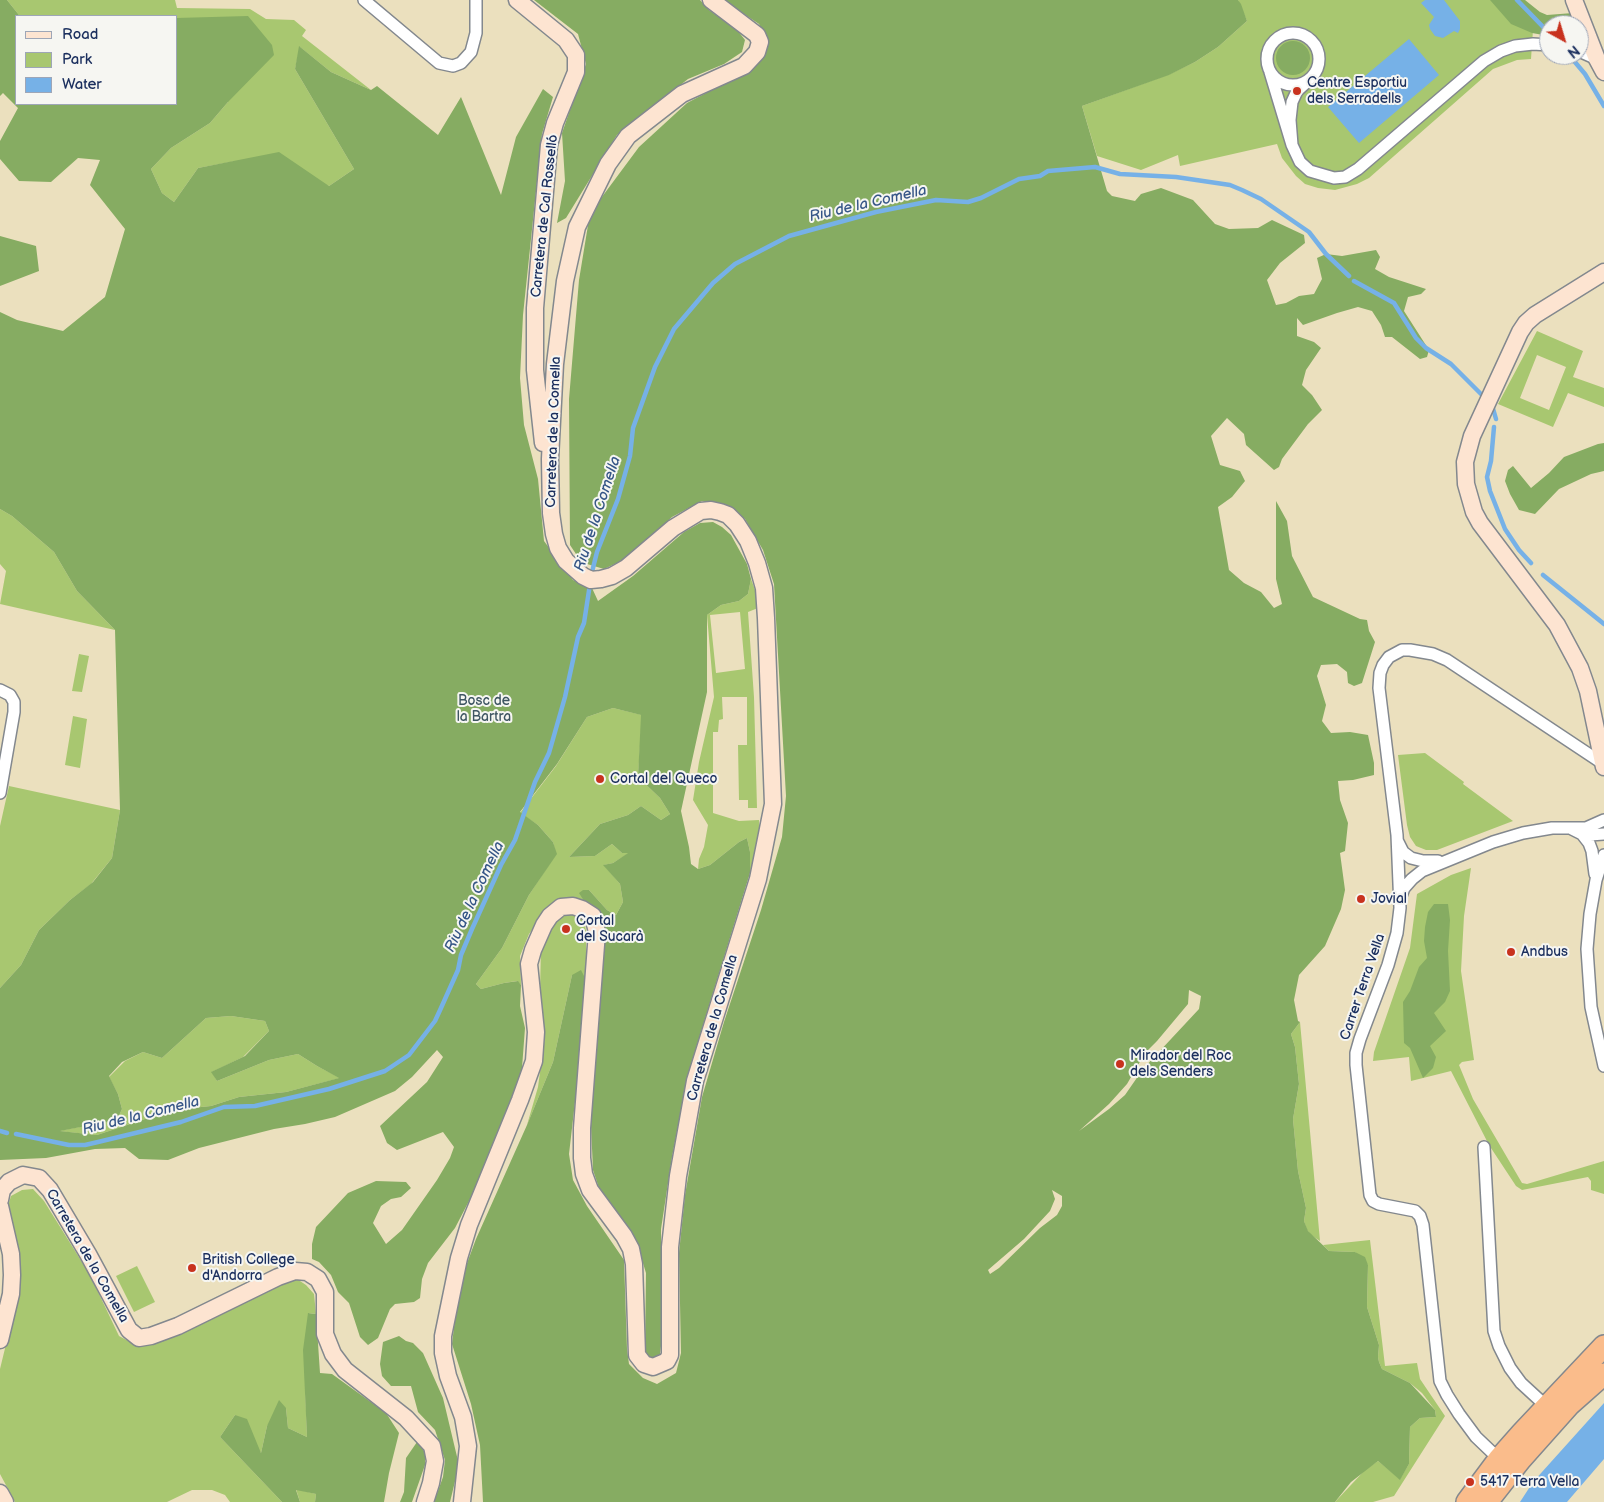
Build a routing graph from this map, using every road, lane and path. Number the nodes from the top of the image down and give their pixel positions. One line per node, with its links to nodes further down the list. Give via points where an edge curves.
1 (364, 0): 2 (street, via 439,63 453,66 462,63 471,52 476,33)
2 (476, 0)
3 (517, 0): 13 (main road, Carretera de Cal Rosselló, via 566,40 576,55 576,72 549,145 535,308 535,370 544,452)
4 (711, 0): 13 (main road, Carretera de la Comella, via 757,35 759,49 744,66 670,102 628,136 608,164 577,227 565,281 555,364)
5 (1574, 0): 8 (main road)
6 (1539, 44): 11 (street, via 1501,50 1484,61 1345,177 1334,178 1310,171 1300,162)
7 (1589, 59): 8 (street)
8 (1600, 66)
9 (1269, 68): 10 (street, via 1273,77 1288,84 1304,82); 10 (street, via 1268,51 1272,43 1278,37 1294,32 1303,34 1316,45 1319,62); 11 (street)
10 (1311, 77): 11 (street, via 1292,102)
11 (1292, 145)
12 (1604, 272): 15 (main road, via 1526,323 1472,436 1465,462 1470,499 1480,523 1547,610 1580,668)
13 (550, 459): 37 (main road, Carretera de la Comella, via 551,513 558,548 575,571 591,580 601,580 626,568 673,528 701,511 711,510 728,516 743,533 764,588 774,804 758,879 695,1081 678,1176 670,1247 670,1355 653,1367 644,1364 637,1355 631,1249 590,1190 584,1174 582,1128 597,932 593,916 573,906 561,907 544,925 529,964 536,1032 534,1061 469,1225 443,1336 448,1376 463,1417 468,1446)
14 (0, 690): 16 (street, via 10,695 14,712)
15 (1603, 765): 20 (street, Carrer Terra Vella, via 1447,660 1433,654 1402,650 1389,657 1383,665 1379,688)
16 (0, 793)
17 (1604, 820): 18 (street, via 1586,828)
18 (1568, 827): 19 (street, via 1590,835); 22 (street, via 1523,833); 23 (street, via 1582,834 1589,843)
19 (1604, 834)
20 (1396, 835): 22 (street, via 1403,852 1411,858 1439,861); 24 (street, Carrer Terra Vella)
21 (1604, 855): 23 (street)
22 (1454, 857): 24 (street, via 1422,871 1404,888)
23 (1596, 880): 25 (street, via 1587,949 1588,983)
24 (1400, 897): 33 (street, Carrer Terra Vella, via 1398,933 1356,1053 1370,1195 1379,1204 1420,1216 1440,1381 1476,1437)
25 (1604, 1066)
26 (1484, 1147): 32 (street, via 1494,1331 1510,1368)
27 (0, 1200): 36 (main road, Carretera de la Comella, via 2,1190 9,1182 23,1175 39,1178 50,1190 88,1254 129,1330 138,1338 178,1326 294,1271 307,1272 318,1279 325,1292 325,1334 333,1354 345,1370 406,1418 432,1446 435,1460)
28 (0, 1206): 29 (main road, via 11,1254 12,1275)
29 (0, 1340)
30 (1604, 1346): 32 (highway)
31 (1604, 1374): 39 (highway, via 1569,1404)
32 (1546, 1406): 33 (highway)
33 (1499, 1460): 38 (highway)
34 (0, 1493): 35 (main road)
35 (5, 1502)
36 (425, 1502)
37 (462, 1502)
38 (1467, 1502)
39 (1487, 1502)

